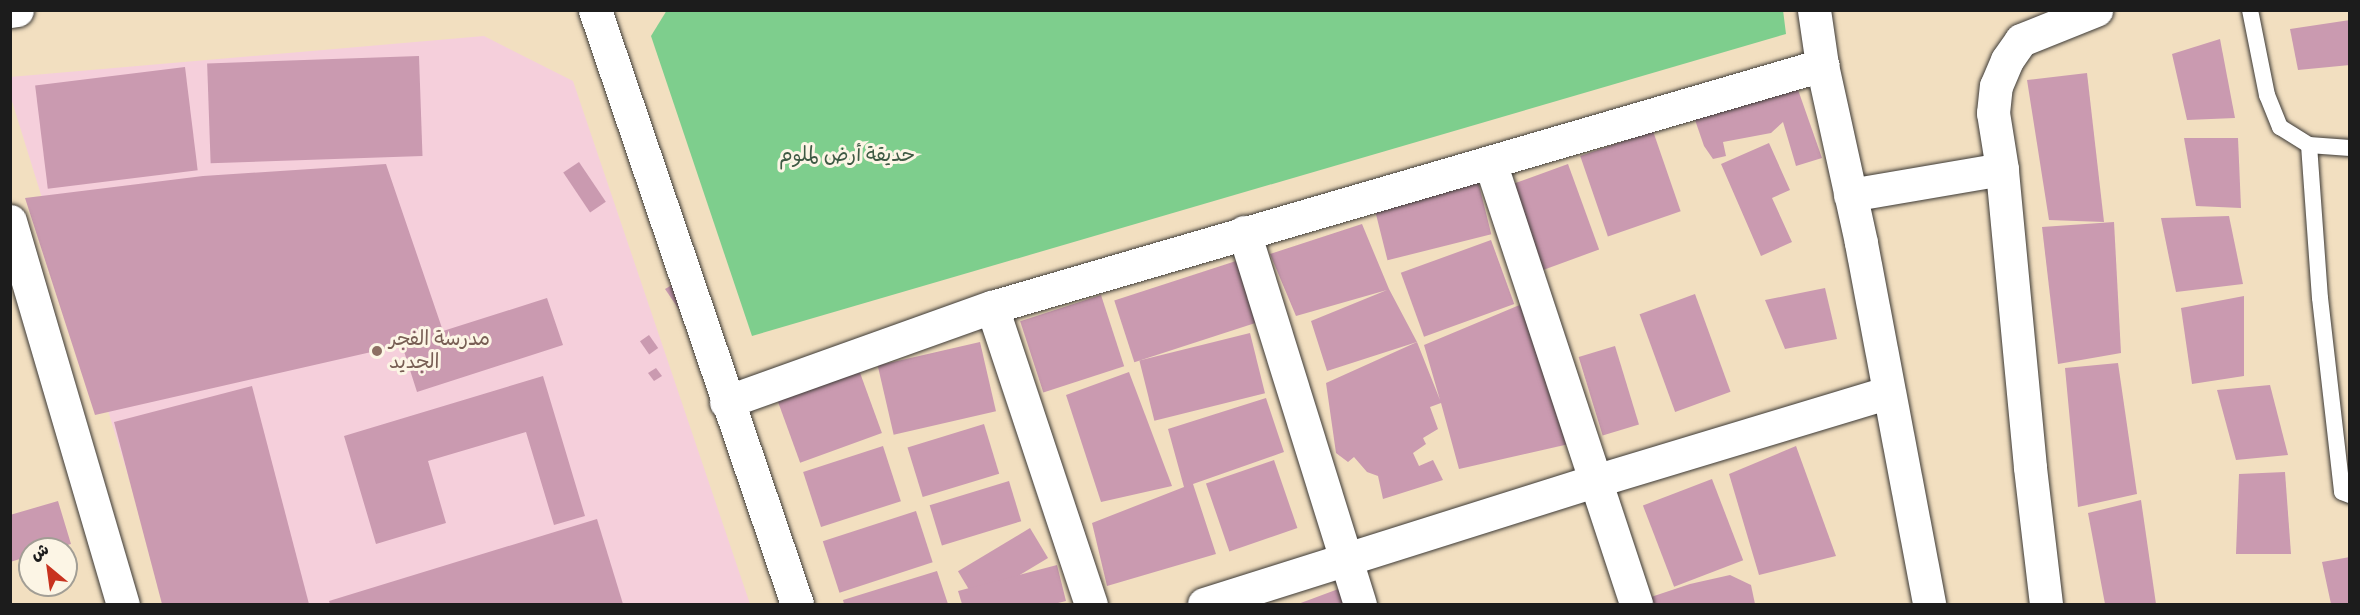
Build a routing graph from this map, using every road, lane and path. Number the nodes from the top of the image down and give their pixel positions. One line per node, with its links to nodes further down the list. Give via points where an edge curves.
1 (17, 10): 6 (street)
2 (595, 10): 17 (street)
3 (1814, 10): 7 (street)
4 (2096, 10): 11 (street, via 2021,39 2007,60 1996,86 1993,113)
5 (2250, 10): 8 (lane, via 2267,95 2280,127)
6 (10, 11)
7 (1822, 65): 10 (street); 12 (street)
8 (2309, 144): 9 (lane); 19 (lane, via 2320,298 2342,492)
9 (2349, 148)
10 (1490, 162): 13 (street); 18 (street)
11 (2002, 169): 12 (street); 28 (street)
12 (1850, 195): 16 (street)
13 (1244, 232): 15 (street); 20 (street)
14 (13, 240): 21 (street)
15 (992, 307): 17 (street); 23 (street)
16 (1887, 393): 18 (street); 27 (street)
17 (726, 402): 22 (street)
18 (1595, 481): 20 (street); 26 (street)
19 (2349, 495)
20 (1345, 558): 24 (street); 25 (street)
21 (123, 604)
22 (797, 604)
23 (1091, 604)
24 (1204, 604)
25 (1360, 604)
26 (1636, 604)
27 (1929, 604)
28 (2046, 604)

